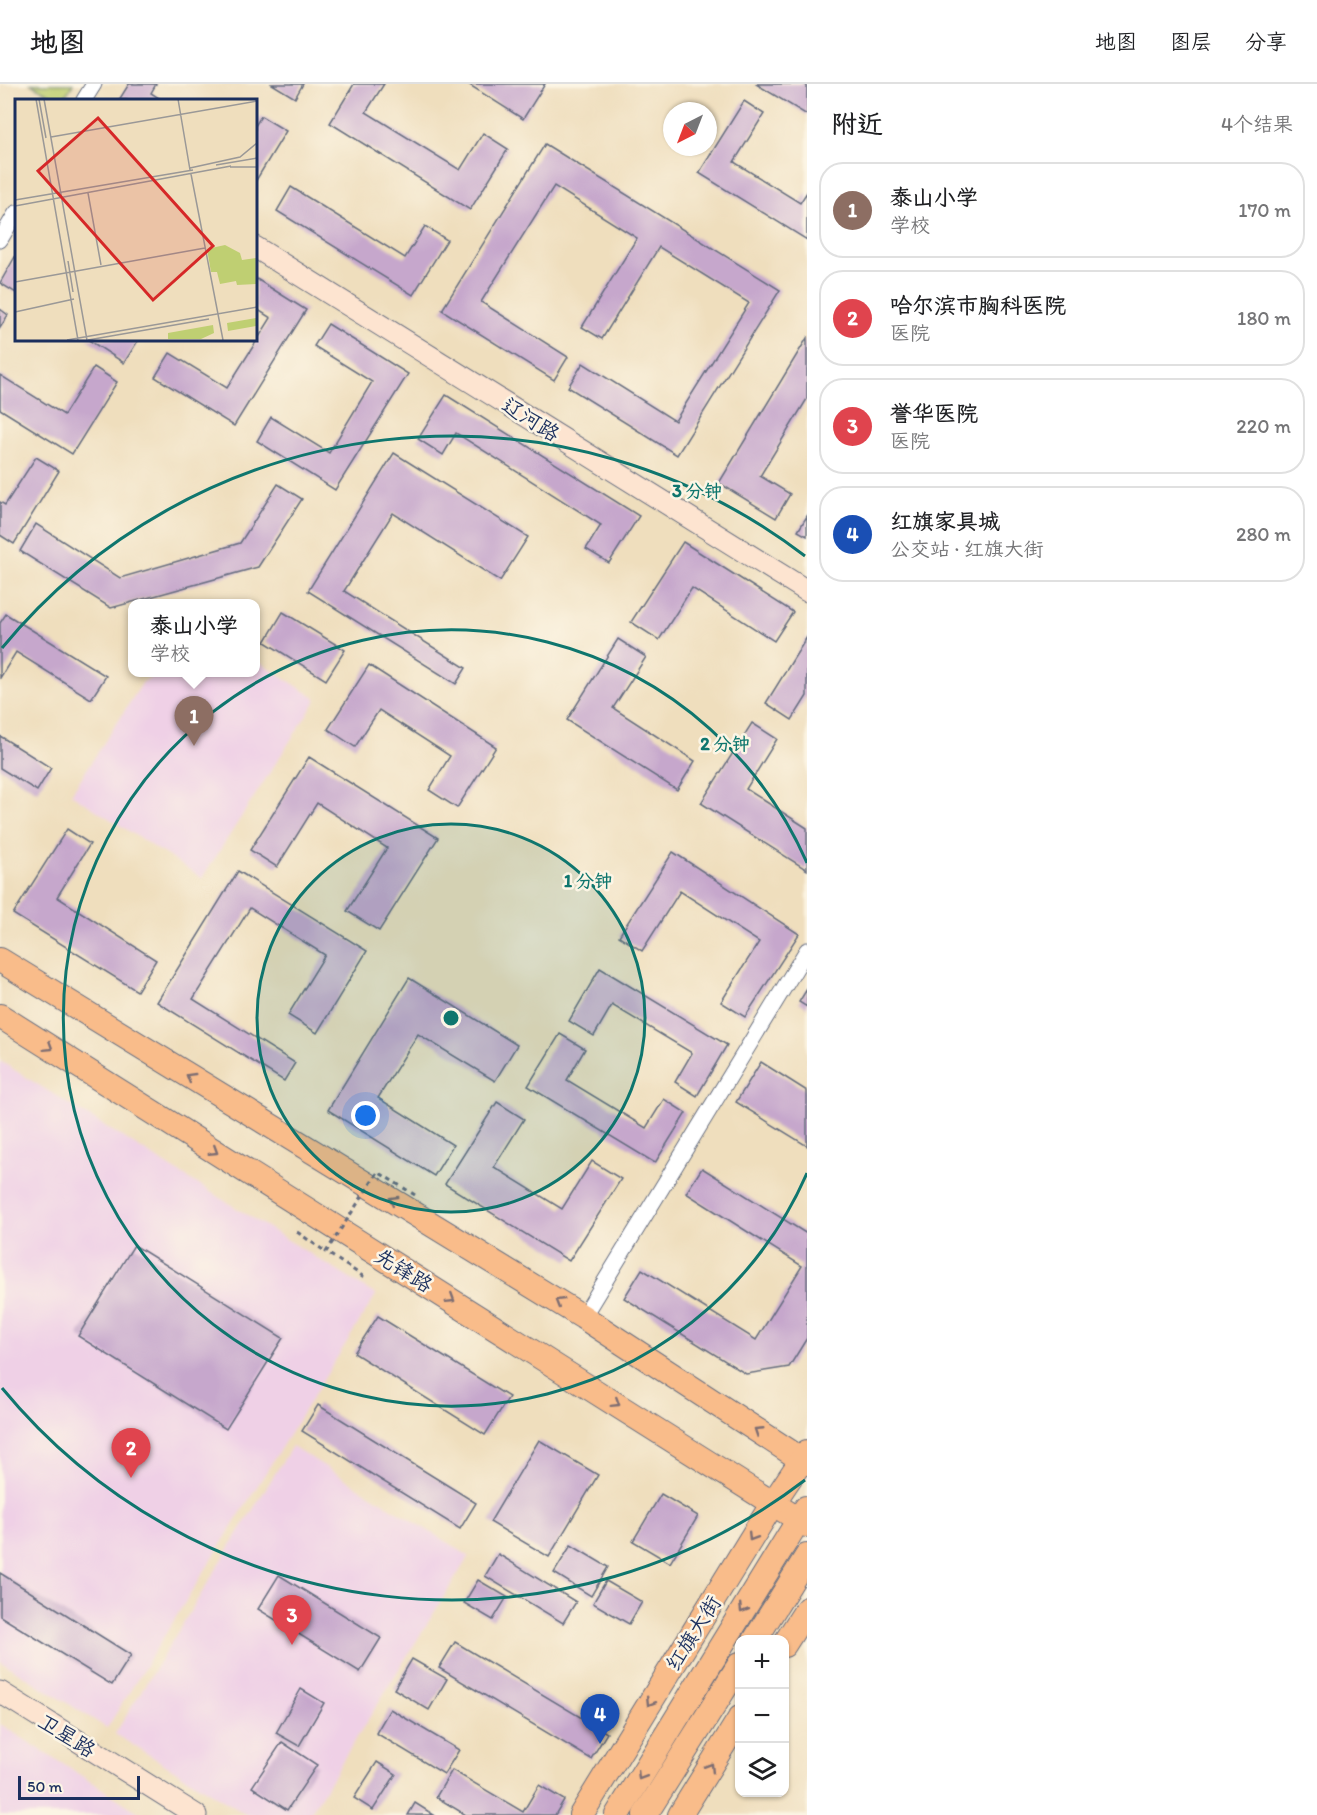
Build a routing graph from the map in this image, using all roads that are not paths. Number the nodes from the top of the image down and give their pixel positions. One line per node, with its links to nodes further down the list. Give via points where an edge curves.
1 (94, 84): 2 (street)
2 (85, 99)
3 (15, 215): 5 (street)
4 (256, 235): 7 (main road, 辽河路)
5 (0, 240)
6 (256, 248): 8 (main road, 辽河路)
7 (807, 576)
8 (807, 591)
9 (807, 950): 12 (street)
10 (0, 960): 12 (main road, one-way to 10)
11 (0, 1016): 14 (main road, 先锋路, one-way to 14)
12 (583, 1317): 13 (main road, one-way to 12)
13 (805, 1458): 14 (main road, 红旗大街)
14 (773, 1503): 15 (main road, 先锋路); 24 (main road, 红旗大街, one-way to 24)
15 (804, 1517): 25 (main road, 红旗大街, one-way to 25)
16 (807, 1556): 18 (main road)
17 (807, 1609): 19 (main road)
18 (758, 1635)
19 (789, 1637)
20 (735, 1672): 26 (main road)
21 (0, 1692): 23 (main road, 卫星路)
22 (735, 1726): 27 (main road, one-way to 22)
23 (196, 1815)
24 (580, 1815)
25 (617, 1815)
26 (645, 1815)
27 (680, 1815)

